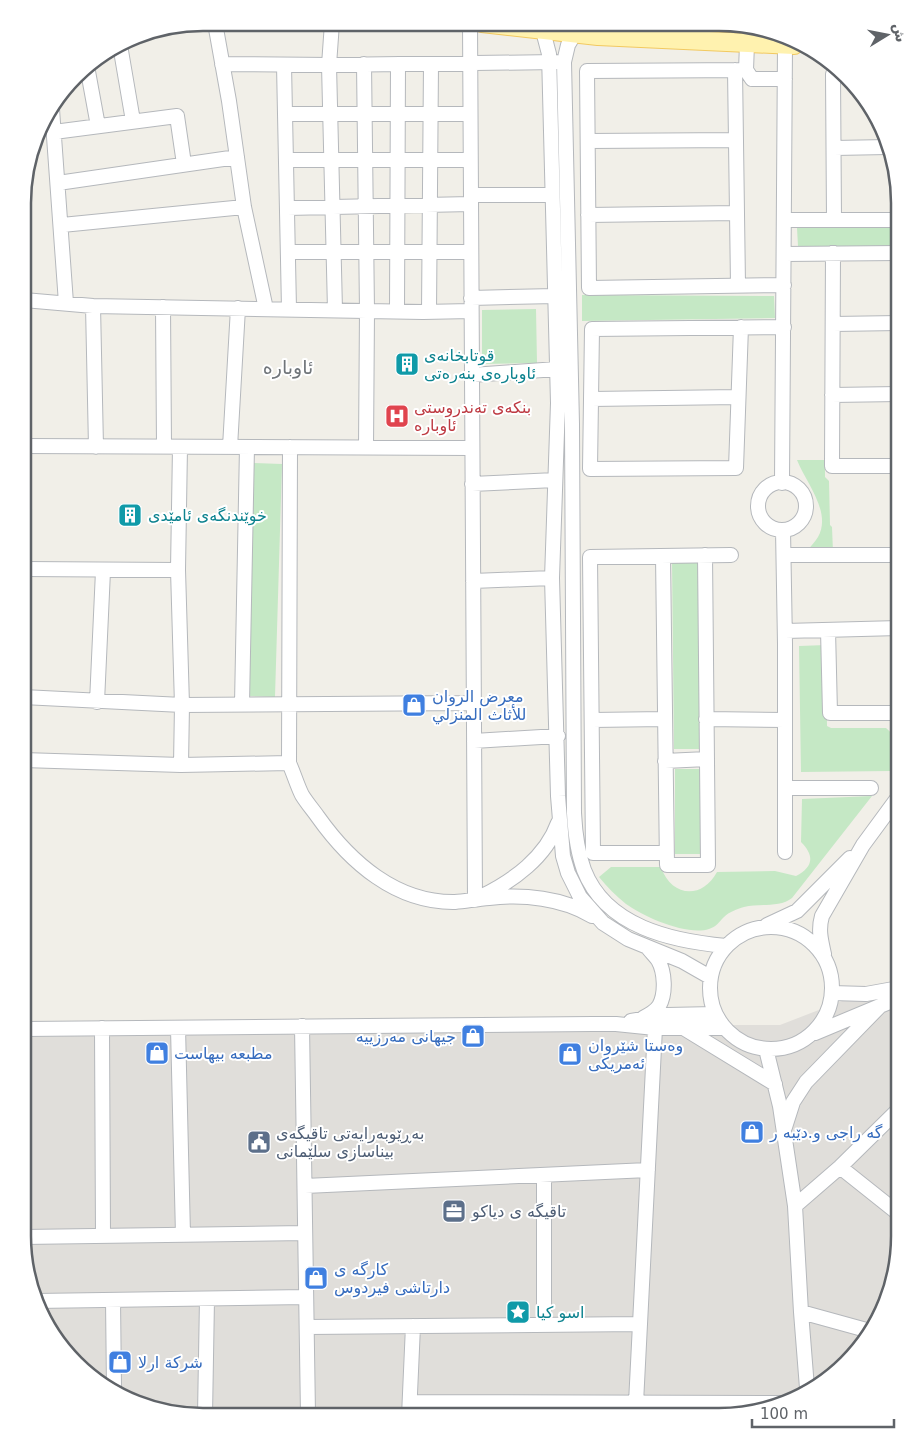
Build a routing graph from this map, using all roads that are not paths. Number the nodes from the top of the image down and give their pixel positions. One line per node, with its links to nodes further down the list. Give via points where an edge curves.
1 (216, 31): 13 (street)
2 (331, 31): 18 (street)
3 (470, 31): 12 (street)
4 (543, 31): 5 (main road); 10 (street)
5 (568, 31): 6 (main road); 11 (street)
6 (747, 44): 7 (main road); 19 (street)
7 (787, 45)
8 (789, 45): 22 (street)
9 (121, 52): 30 (street)
10 (549, 62): 11 (street); 12 (street); 46 (street)
11 (564, 62): 107 (street)
12 (470, 63): 16 (street); 28 (street)
13 (222, 64): 17 (street); 37 (street)
14 (364, 64): 15 (street); 18 (street); 25 (street)
15 (398, 64): 16 (street); 26 (street)
16 (431, 64): 27 (street)
17 (284, 65): 18 (street); 23 (street)
18 (329, 65): 24 (street)
19 (740, 70): 22 (street, via 752,80); 33 (street); 34 (street, via 587,71)
20 (89, 75): 31 (street)
21 (833, 76): 36 (street)
22 (785, 79): 56 (street)
23 (285, 114): 24 (street); 38 (street)
24 (330, 114): 25 (street); 39 (street)
25 (364, 114): 26 (street); 40 (street)
26 (398, 114): 27 (street); 41 (street)
27 (430, 114): 28 (street); 42 (street)
28 (470, 114): 43 (street)
29 (53, 119): 32 (street)
30 (133, 121): 31 (street); 44 (street, via 177,116)
31 (98, 126): 32 (street)
32 (54, 132): 45 (street)
33 (736, 140): 34 (street); 54 (street)
34 (588, 141): 55 (street)
35 (882, 147): 36 (street)
36 (834, 148): 57 (street)
37 (237, 157): 44 (street); 51 (street)
38 (286, 160): 39 (street); 53 (street)
39 (331, 160): 40 (street); 52 (street)
40 (365, 160): 41 (street); 49 (street)
41 (398, 160): 42 (street); 50 (street)
42 (430, 160): 43 (street); 48 (street)
43 (470, 160): 47 (street)
44 (184, 164): 45 (street)
45 (58, 183): 59 (street)
46 (552, 195): 47 (street); 71 (street)
47 (471, 199): 48 (street); 65 (street)
48 (430, 205): 50 (street); 64 (street)
49 (366, 206): 50 (street); 52 (street); 62 (street)
50 (398, 206): 63 (street)
51 (244, 207): 59 (street); 78 (street)
52 (332, 207): 53 (street); 61 (street)
53 (287, 208): 60 (street)
54 (737, 213): 55 (street); 70 (street)
55 (588, 215): 70 (street, via 589,288)
56 (784, 220): 57 (street); 68 (street)
57 (834, 220): 58 (street)
58 (891, 220)
59 (62, 225): 73 (street)
60 (288, 252): 61 (street); 79 (street)
61 (333, 252): 62 (street); 80 (street)
62 (366, 252): 63 (street); 81 (street)
63 (398, 252): 64 (street); 82 (street)
64 (429, 252): 65 (street); 83 (street)
65 (471, 252): 74 (street)
66 (833, 253): 67 (street); 68 (street); 85 (street)
67 (891, 253)
68 (784, 254): 69 (street)
69 (784, 284): 70 (street); 87 (street)
70 (738, 285)
71 (555, 296): 74 (street); 88 (street)
72 (31, 300): 73 (street)
73 (66, 303): 75 (street)
74 (471, 304): 83 (street); 89 (street)
75 (93, 306): 76 (street); 95 (street)
76 (163, 306): 77 (street); 96 (street)
77 (238, 308): 78 (street); 98 (street)
78 (266, 309): 79 (street)
79 (289, 309): 80 (street)
80 (335, 310): 81 (street)
81 (367, 311): 82 (street); 101 (street)
82 (397, 311): 83 (street)
83 (429, 312)
84 (891, 323): 85 (street)
85 (833, 324): 91 (street)
86 (741, 327): 87 (street); 92 (street); 93 (street, via 592,329)
87 (784, 327): 105 (street)
88 (557, 369): 89 (street); 104 (street)
89 (472, 375): 102 (street)
90 (891, 394): 91 (street)
91 (832, 395): 103 (street, via 832,466)
92 (738, 397): 93 (street); 93 (street, via 736,468 590,469)
93 (591, 399)
94 (31, 446): 95 (street)
95 (96, 446): 96 (street)
96 (164, 447): 97 (street)
97 (180, 447): 98 (street); 117 (street)
98 (230, 447): 99 (street)
99 (247, 447): 100 (street); 126 (street)
100 (290, 447): 101 (street); 127 (street)
101 (366, 448): 102 (street)
102 (472, 448): 106 (street)
103 (891, 466)
104 (555, 480): 106 (street); 108 (street)
105 (782, 483): 109 (street, via 794,485 806,506 801,521); 109 (street, via 770,486 759,504 762,519)
106 (472, 484): 119 (street)
107 (573, 529): 108 (street); 151 (street, via 574,813 584,872 607,904 640,926 673,939)
108 (554, 530): 118 (street)
109 (783, 530): 112 (street)
110 (705, 555): 111 (street); 114 (street); 131 (street)
111 (731, 555)
112 (784, 555): 113 (street); 122 (street)
113 (891, 555)
114 (663, 556): 130 (street); 132 (street, via 590,557)
115 (31, 569): 116 (street)
116 (103, 570): 117 (street); 124 (street)
117 (178, 570): 128 (street)
118 (552, 578): 119 (street); 134 (street)
119 (473, 581): 125 (street)
120 (891, 628): 121 (street)
121 (828, 630): 122 (street); 129 (street, via 830,713)
122 (785, 631): 133 (street)
123 (31, 698): 124 (street)
124 (97, 702): 128 (street)
125 (474, 703): 127 (street); 135 (street)
126 (242, 704): 127 (street); 128 (street)
127 (290, 704): 139 (street)
128 (182, 705): 140 (street)
129 (891, 713)
130 (665, 719): 132 (street); 138 (street)
131 (706, 719): 133 (street); 136 (street)
132 (592, 720): 147 (street, via 593,853)
133 (785, 720): 141 (street)
134 (558, 736): 135 (street); 144 (street)
135 (474, 741): 148 (street)
136 (707, 759): 138 (street); 147 (street, via 708,865 666,865)
137 (31, 760): 140 (street)
138 (665, 760): 147 (street)
139 (289, 763): 140 (street); 148 (street, via 302,795 328,832 373,875 398,890 436,902)
140 (181, 765)
141 (785, 788): 142 (street); 146 (street)
142 (871, 788)
143 (890, 808): 145 (street)
144 (559, 819): 148 (street, via 554,835 535,859 499,887); 149 (street, via 568,873 580,897)
145 (863, 845): 150 (street, via 797,911); 153 (street, via 822,916 819,934)
146 (785, 852)
147 (666, 853)
148 (474, 900): 149 (street, via 516,897 552,901 579,909)
149 (603, 923): 152 (street, via 628,940)
150 (764, 926): 151 (street, via 739,935); 153 (street, via 795,931 819,950)
151 (726, 946): 154 (street, via 714,962)
152 (647, 947): 154 (street); 160 (street, via 662,970 663,990 659,1006)
153 (827, 963): 156 (street)
154 (710, 977): 159 (street)
155 (890, 990): 156 (street, via 866,994)
156 (832, 993): 169 (street, via 829,1008)
157 (890, 1002): 158 (street)
158 (880, 1006): 169 (street); 173 (street, via 806,1082 793,1102)
159 (715, 1014): 160 (street); 167 (street)
160 (638, 1020): 161 (street)
161 (616, 1024): 162 (street); 165 (street)
162 (302, 1026): 164 (street); 177 (street)
163 (102, 1028): 164 (street); 168 (street); 182 (street)
164 (178, 1028): 181 (street)
165 (655, 1028): 166 (street); 175 (street)
166 (684, 1028): 167 (street); 171 (street)
167 (724, 1028): 170 (street, via 746,1044)
168 (31, 1029)
169 (812, 1034): 170 (street, via 785,1048)
170 (766, 1049): 171 (street)
171 (775, 1084): 173 (street)
172 (890, 1118): 174 (street)
173 (784, 1133): 178 (street)
174 (840, 1167): 178 (street); 179 (street)
175 (648, 1170): 176 (street); 189 (street)
176 (544, 1175): 177 (street); 190 (street)
177 (305, 1186): 180 (street)
178 (795, 1206): 188 (street)
179 (890, 1207)
180 (305, 1233): 181 (street); 184 (street)
181 (183, 1235): 182 (street)
182 (103, 1236): 183 (street)
183 (31, 1237)
184 (306, 1297): 185 (street); 192 (street)
185 (207, 1299): 186 (street); 198 (street)
186 (113, 1300): 187 (street); 194 (street)
187 (44, 1301)
188 (801, 1312): 193 (street); 195 (street)
189 (640, 1324): 190 (street); 197 (street)
190 (544, 1325): 191 (street)
191 (413, 1326): 192 (street); 200 (street)
192 (307, 1327): 199 (street)
193 (863, 1329)
194 (114, 1383)
195 (808, 1383)
196 (755, 1403): 197 (street)
197 (636, 1404): 201 (street)
198 (205, 1408)
199 (308, 1408)
200 (409, 1408)
201 (454, 1408)

